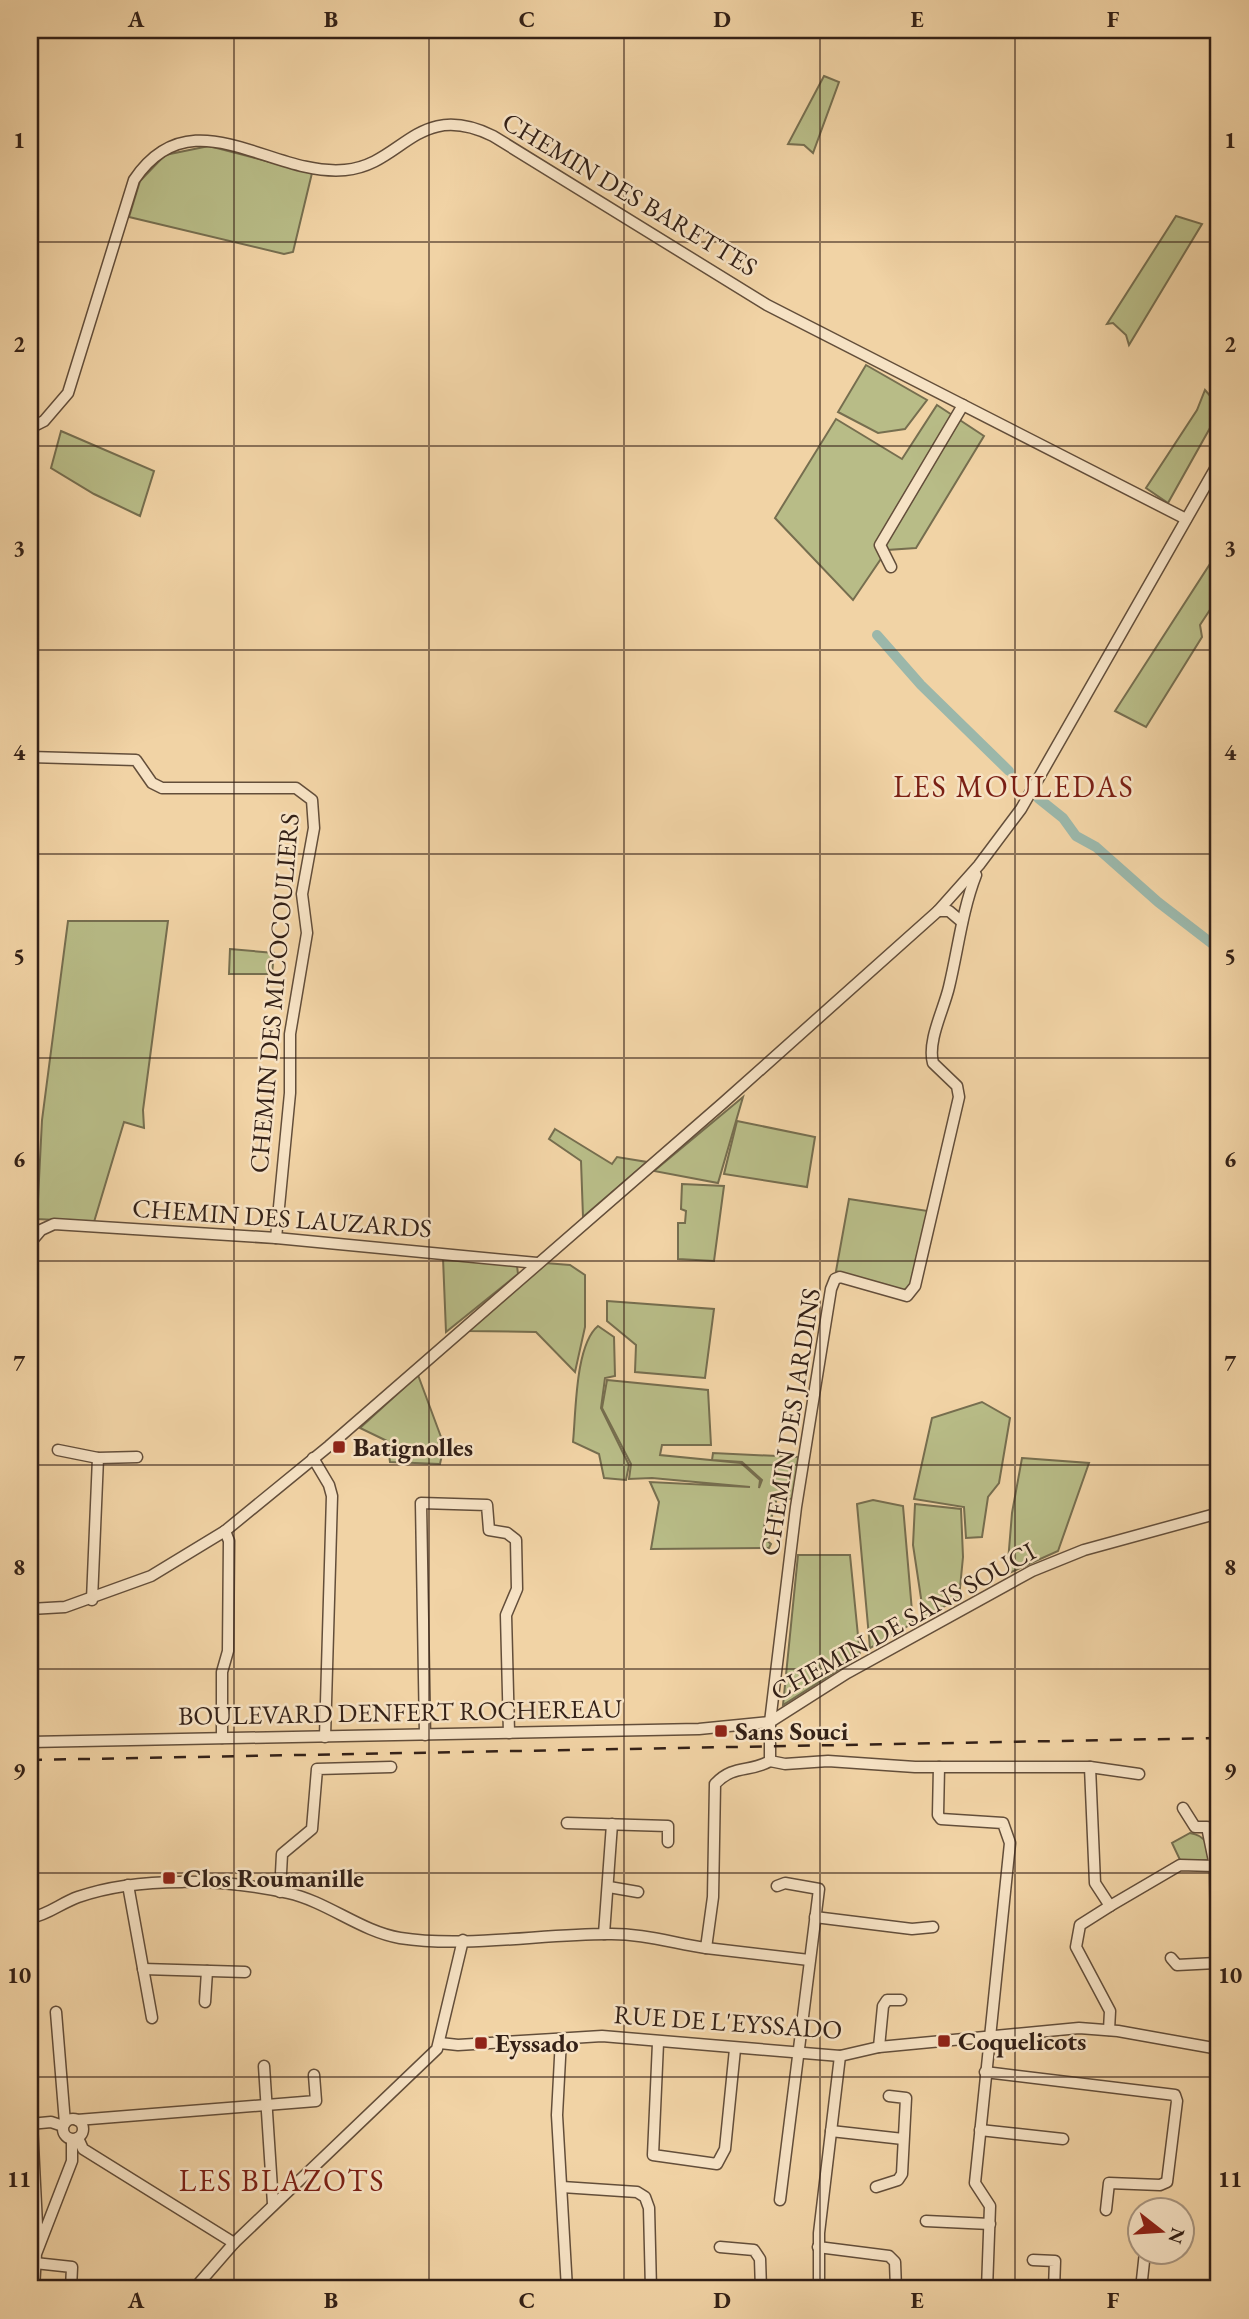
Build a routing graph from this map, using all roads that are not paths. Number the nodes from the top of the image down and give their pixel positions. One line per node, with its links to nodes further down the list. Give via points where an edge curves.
1 (963, 405): 2 (street, CHEMIN DES BARETTES, via 767,305 493,135 451,125 421,131 371,162 347,170 192,140 152,157 134,180 68,393 44,421); 4 (street, CHEMIN DES BARETTES); 5 (street, via 880,545)
2 (30, 428)
3 (1219, 462): 4 (street)
4 (1186, 519): 7 (street, via 1021,809)
5 (891, 567)
6 (30, 757): 10 (street, CHEMIN DES MICOCOULIERS, via 136,760 152,783 162,788 296,788 312,800 314,828 302,901 307,933 290,1034 290,1093)
7 (979, 866): 8 (street); 9 (street, CHEMIN DES JARDINS)
8 (939, 911): 9 (street, via 948,911); 12 (street)
9 (962, 922): 21 (street, CHEMIN DES JARDINS, via 931,1058 957,1086 959,1097 915,1286 907,1296 840,1277 831,1289 798,1495)
10 (276, 1238): 11 (street, CHEMIN DES LAUZARDS, via 54,1224); 12 (street, CHEMIN DES LAUZARDS)
11 (30, 1243)
12 (537, 1263): 16 (street)
13 (58, 1450): 15 (street)
14 (137, 1457): 15 (street)
15 (98, 1458): 19 (street)
16 (313, 1458): 18 (street); 24 (street, via 332,1496)
17 (1219, 1513): 21 (street, CHEMIN DE SANS SOUCI, via 1084,1550 1032,1571 847,1673)
18 (225, 1531): 19 (street, via 151,1576); 25 (street, via 229,1541 228,1651 222,1672)
19 (92, 1600): 20 (street)
20 (30, 1609)
21 (770, 1723): 22 (street, BOULEVARD DENFERT ROCHEREAU); 27 (street)
22 (509, 1733): 23 (street, BOULEVARD DENFERT ROCHEREAU); 23 (street, via 506,1615 517,1589 516,1541 508,1533 489,1530 487,1505 421,1503)
23 (425, 1735): 24 (street, BOULEVARD DENFERT ROCHEREAU)
24 (325, 1737): 25 (street, BOULEVARD DENFERT ROCHEREAU)
25 (222, 1738): 26 (street, BOULEVARD DENFERT ROCHEREAU)
26 (30, 1742)
27 (770, 1761): 29 (street); 48 (street, via 725,1773 715,1784 713,1897)
28 (391, 1767): 40 (street, via 317,1769 312,1829 282,1854)
29 (939, 1767): 30 (street); 61 (street, via 938,1815 1003,1823 1010,1843)
30 (1090, 1767): 31 (street); 42 (street, via 1095,1883)
31 (1139, 1774)
32 (1183, 1808): 36 (street, via 1195,1827 1207,1827)
33 (567, 1823): 34 (street)
34 (612, 1824): 35 (street, via 668,1826); 38 (street)
35 (668, 1842)
36 (1215, 1866): 42 (street, via 1180,1865); 51 (street)
37 (128, 1885): 40 (street, via 214,1884); 44 (street, via 77,1897); 52 (street)
38 (609, 1886): 41 (street); 46 (street)
39 (777, 1886): 43 (street, via 785,1883 819,1889)
40 (280, 1892): 47 (street, via 316,1901 368,1929 401,1938)
41 (638, 1892)
42 (1110, 1906): 60 (street, via 1080,1925 1075,1936 1076,1947 1110,2011)
43 (815, 1917): 45 (street, via 912,1929); 50 (street)
44 (30, 1918)
45 (933, 1927)
46 (604, 1934): 47 (street); 48 (street)
47 (463, 1940): 63 (street)
48 (706, 1948): 50 (street)
49 (1171, 1958): 51 (street, via 1177,1965)
50 (808, 1960): 68 (street)
51 (1216, 1963): 57 (street)
52 (143, 1969): 53 (street); 59 (street)
53 (207, 1971): 54 (street); 56 (street)
54 (245, 1972)
55 (901, 2000): 65 (street, via 887,2000 883,2006)
56 (205, 2002)
57 (1217, 2007)
58 (56, 2012): 77 (street)
59 (152, 2018)
60 (1109, 2031): 61 (street, RUE DE L'EYSSADO, via 1079,2028); 67 (street, RUE DE L'EYSSADO)
61 (988, 2037): 65 (street, RUE DE L'EYSSADO); 71 (street)
62 (561, 2039): 63 (street, RUE DE L'EYSSADO); 64 (street, RUE DE L'EYSSADO, via 602,2036); 83 (street, via 557,2115)
63 (440, 2043): 86 (street, via 386,2101)
64 (657, 2043): 66 (street, RUE DE L'EYSSADO); 66 (street, via 653,2155 717,2164 724,2149)
65 (880, 2047): 69 (street, RUE DE L'EYSSADO)
66 (735, 2049): 68 (street, RUE DE L'EYSSADO)
67 (1219, 2049)
68 (799, 2053): 69 (street, RUE DE L'EYSSADO); 85 (street)
69 (840, 2056): 79 (street)
70 (264, 2066): 74 (street)
71 (985, 2072): 78 (street); 87 (street, via 1175,2095 1167,2182 1109,2183)
72 (314, 2075): 74 (street, via 316,2101)
73 (889, 2096): 81 (street, via 906,2098)
74 (267, 2106): 75 (street); 86 (street)
75 (77, 2120): 77 (street); 80 (street, via 83,2129)
76 (31, 2124): 77 (street); 90 (street, via 37,2225)
77 (64, 2124): 80 (street, via 65,2136)
78 (980, 2130): 82 (street); 89 (street, via 975,2183 990,2206)
79 (831, 2131): 81 (street); 93 (street)
80 (75, 2139): 90 (street, via 72,2161); 91 (street, via 83,2149)
81 (903, 2139): 84 (street, via 902,2174 898,2180)
82 (1063, 2139)
83 (562, 2187): 101 (street); 102 (street, via 637,2192 645,2197)
84 (876, 2187)
85 (780, 2200)
86 (273, 2204): 91 (street)
87 (1106, 2210)
88 (926, 2221): 89 (street)
89 (989, 2224): 106 (street)
90 (43, 2234): 94 (street)
91 (234, 2243): 97 (street)
92 (720, 2247): 103 (street, via 754,2250 760,2259)
93 (818, 2247): 104 (street); 105 (street, via 889,2256 895,2262)
94 (36, 2258): 98 (street); 99 (street, via 72,2267)
95 (1033, 2260): 107 (street, via 1055,2261)
96 (1143, 2266): 108 (street)
97 (197, 2286): 100 (street)
98 (34, 2289)
99 (71, 2289)
100 (215, 2289)
101 (567, 2289)
102 (651, 2289)
103 (761, 2289)
104 (819, 2289)
105 (896, 2289)
106 (987, 2289)
107 (1054, 2289)
108 (1141, 2289)

